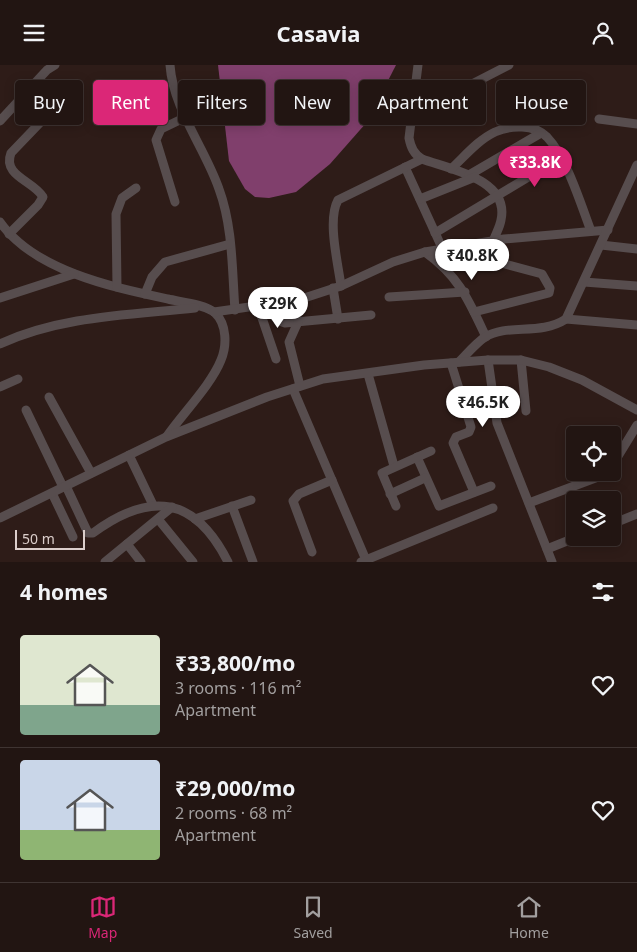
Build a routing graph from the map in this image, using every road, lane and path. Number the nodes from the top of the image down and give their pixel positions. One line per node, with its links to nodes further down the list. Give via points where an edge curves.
1 (170, 65): 7 (street)
2 (418, 65): 5 (street)
3 (509, 65): 6 (street)
4 (49, 67): 9 (street)
5 (416, 80)
6 (480, 80)
7 (178, 95)
8 (599, 119): 11 (street)
9 (0, 121)
10 (178, 121): 25 (street, via 161,129 156,141)
11 (637, 123)
12 (38, 125): 30 (street, via 9,159 12,170 43,197)
13 (190, 125): 32 (street, via 219,188)
14 (411, 125): 17 (street, via 409,138 416,155)
15 (540, 133): 16 (street); 20 (street, via 520,127 495,132); 21 (street)
16 (560, 158): 23 (street); 28 (street)
17 (422, 159): 18 (street); 20 (street)
18 (405, 167): 24 (street); 42 (street, via 344,196 334,207)
19 (637, 167): 27 (street)
20 (451, 169): 21 (street)
21 (472, 176): 23 (street, via 486,183); 24 (street)
22 (136, 188): 41 (street, via 122,198 116,214)
23 (497, 197): 29 (street); 31 (street, via 502,210)
24 (420, 199): 29 (street)
25 (174, 201)
26 (0, 221): 30 (street)
27 (608, 230): 28 (street); 33 (street)
28 (591, 231): 31 (street)
29 (435, 233): 35 (street)
30 (9, 234): 38 (street)
31 (493, 241): 35 (street)
32 (230, 243): 44 (street, via 165,262 152,277); 49 (street)
33 (601, 245): 34 (street); 39 (street)
34 (637, 249)
35 (443, 250): 36 (street)
36 (425, 252): 42 (street, via 393,262); 43 (street, via 443,265)
37 (501, 263): 51 (street, via 542,275 549,293)
38 (74, 274): 41 (street); 46 (street)
39 (584, 282): 40 (street); 54 (street)
40 (637, 286)
41 (117, 287): 44 (street)
42 (337, 287): 47 (street, via 298,300); 53 (street)
43 (465, 292): 45 (street); 51 (street)
44 (146, 294): 48 (street)
45 (389, 297)
46 (0, 299)
47 (260, 306): 49 (street); 55 (street, via 279,321); 59 (street)
48 (200, 307): 50 (street); 58 (street, via 71,322 36,330)
49 (235, 309): 50 (street)
50 (214, 312): 72 (street, via 225,333 222,357 213,378)
51 (474, 312): 57 (street)
52 (371, 315): 53 (street)
53 (338, 319): 55 (street)
54 (566, 319): 56 (street); 57 (street, via 544,329 496,333)
55 (298, 322): 66 (street, via 289,342)
56 (637, 325)
57 (486, 337): 62 (street)
58 (0, 345)
59 (276, 359)
60 (488, 360): 61 (street); 62 (street); 88 (street, via 497,423)
61 (521, 360): 69 (street); 70 (street, via 582,380)
62 (455, 363): 63 (street); 84 (street, via 472,427 469,432 456,437 453,443)
63 (368, 373): 66 (street, via 323,379); 77 (street)
64 (18, 379): 65 (street)
65 (0, 387)
66 (297, 388): 72 (street); 80 (street)
67 (49, 397): 78 (street)
68 (26, 410): 83 (street)
69 (526, 411)
70 (637, 411)
71 (637, 425): 74 (street)
72 (166, 437): 75 (street)
73 (432, 451): 76 (street)
74 (621, 451)
75 (130, 455): 78 (street); 89 (street)
76 (417, 457): 77 (street); 79 (street)
77 (394, 466): 86 (street, via 382,473)
78 (91, 473): 83 (street)
79 (425, 478): 84 (street, via 438,506); 86 (street)
80 (332, 481): 103 (street, via 299,494 293,501); 105 (street)
81 (587, 481): 88 (street)
82 (491, 485): 84 (street)
83 (65, 486): 85 (street); 89 (street, via 88,533 121,516)
84 (474, 492)
85 (52, 493): 95 (street); 99 (street)
86 (390, 494): 92 (street)
87 (251, 500): 91 (street)
88 (529, 503): 102 (street)
89 (153, 505): 90 (street)
90 (172, 507): 96 (street); 97 (street)
91 (232, 507): 97 (street); 110 (street)
92 (396, 507)
93 (493, 508): 104 (street)
94 (637, 514): 98 (street)
95 (0, 518)
96 (158, 519): 101 (street); 108 (street)
97 (195, 519): 109 (street, via 213,537)
98 (621, 520)
99 (73, 537)
100 (566, 541): 102 (street)
101 (127, 544): 106 (street); 107 (street)
102 (547, 549): 111 (street)
103 (312, 552)
104 (379, 559): 105 (street)
105 (364, 561)
106 (105, 562)
107 (141, 562)
108 (193, 562)
109 (228, 562)
110 (253, 562)
111 (552, 562)

